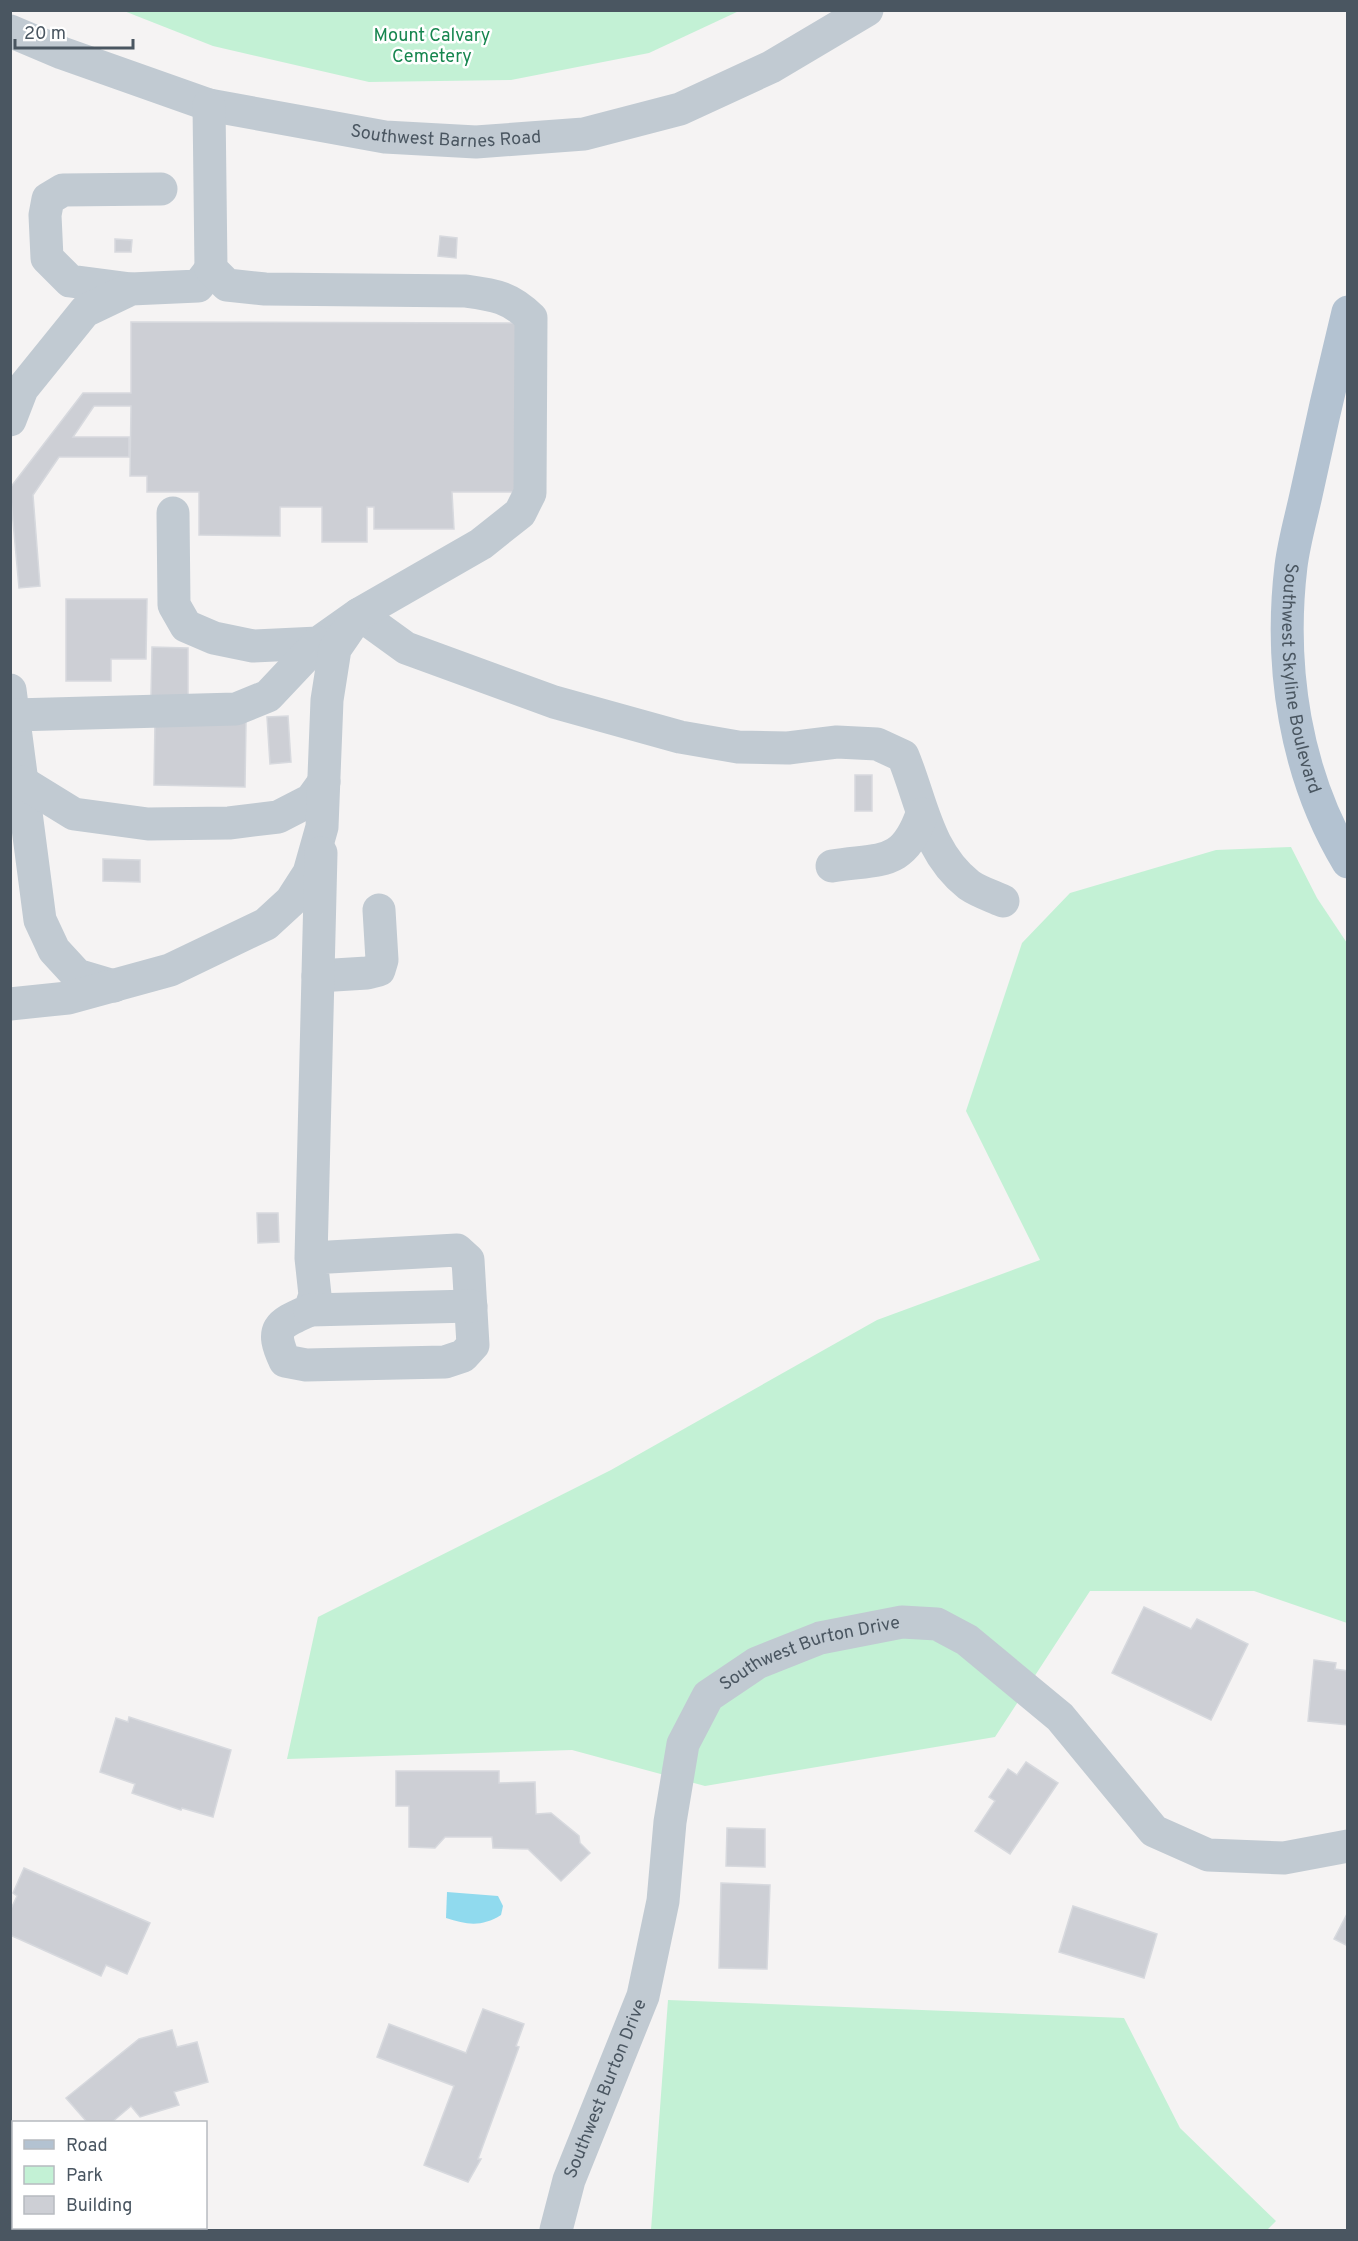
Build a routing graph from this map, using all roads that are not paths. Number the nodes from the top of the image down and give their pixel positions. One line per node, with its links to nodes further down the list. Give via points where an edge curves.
1 (867, 10): 3 (street, Southwest Barnes Road, via 771,67 680,109 584,134 476,142 385,137)
2 (10, 31): 3 (street, Southwest Barnes Road)
3 (209, 105): 5 (street)
4 (161, 189): 6 (street, via 63,190 48,199 47,258 70,281)
5 (211, 269): 6 (street, via 198,286); 10 (street, via 227,285 265,289 490,294 515,302 531,318 530,493 520,513 482,544)
6 (131, 289): 8 (street, via 85,311 22,389)
7 (1347, 312): 17 (main road, Southwest Skyline Boulevard, via 1291,565 1287,669 1311,781 1323,817)
8 (10, 420)
9 (173, 513): 11 (street, via 174,605 186,627 253,646)
10 (359, 614): 11 (street); 14 (street, via 335,649 327,700); 15 (street, via 406,648 554,702 680,737 738,747 877,744 903,756)
11 (318, 643): 12 (street, via 268,696 236,710)
12 (12, 702): 13 (street)
13 (22, 782): 14 (street, via 74,814 148,824 229,824 278,817 311,800); 22 (street, via 40,920 54,950 77,975)
14 (324, 782): 16 (street)
15 (922, 814): 18 (street, via 909,845 894,856); 19 (street, via 942,857 970,885)
16 (322, 827): 21 (street); 22 (street, via 309,873 291,901 266,924 170,970)
17 (1347, 862)
18 (832, 866)
19 (1002, 901)
20 (379, 910): 21 (street, via 379,970)
21 (318, 976): 24 (street)
22 (114, 986): 23 (street, via 68,998)
23 (10, 1004)
24 (311, 1258): 25 (street, via 457,1250 468,1260); 26 (street, via 315,1295)
25 (471, 1306): 26 (street); 26 (street, via 473,1345 463,1356 445,1362 306,1365 285,1361 276,1343 278,1330 285,1322)
26 (310, 1310)
27 (1347, 1846): 28 (street, Southwest Burton Drive, via 1284,1858 1208,1855 1154,1831 1060,1718 967,1640 937,1624 902,1622 820,1638 757,1663 708,1696 683,1744 670,1821 663,1901 643,1996 569,2180)
28 (556, 2230)

